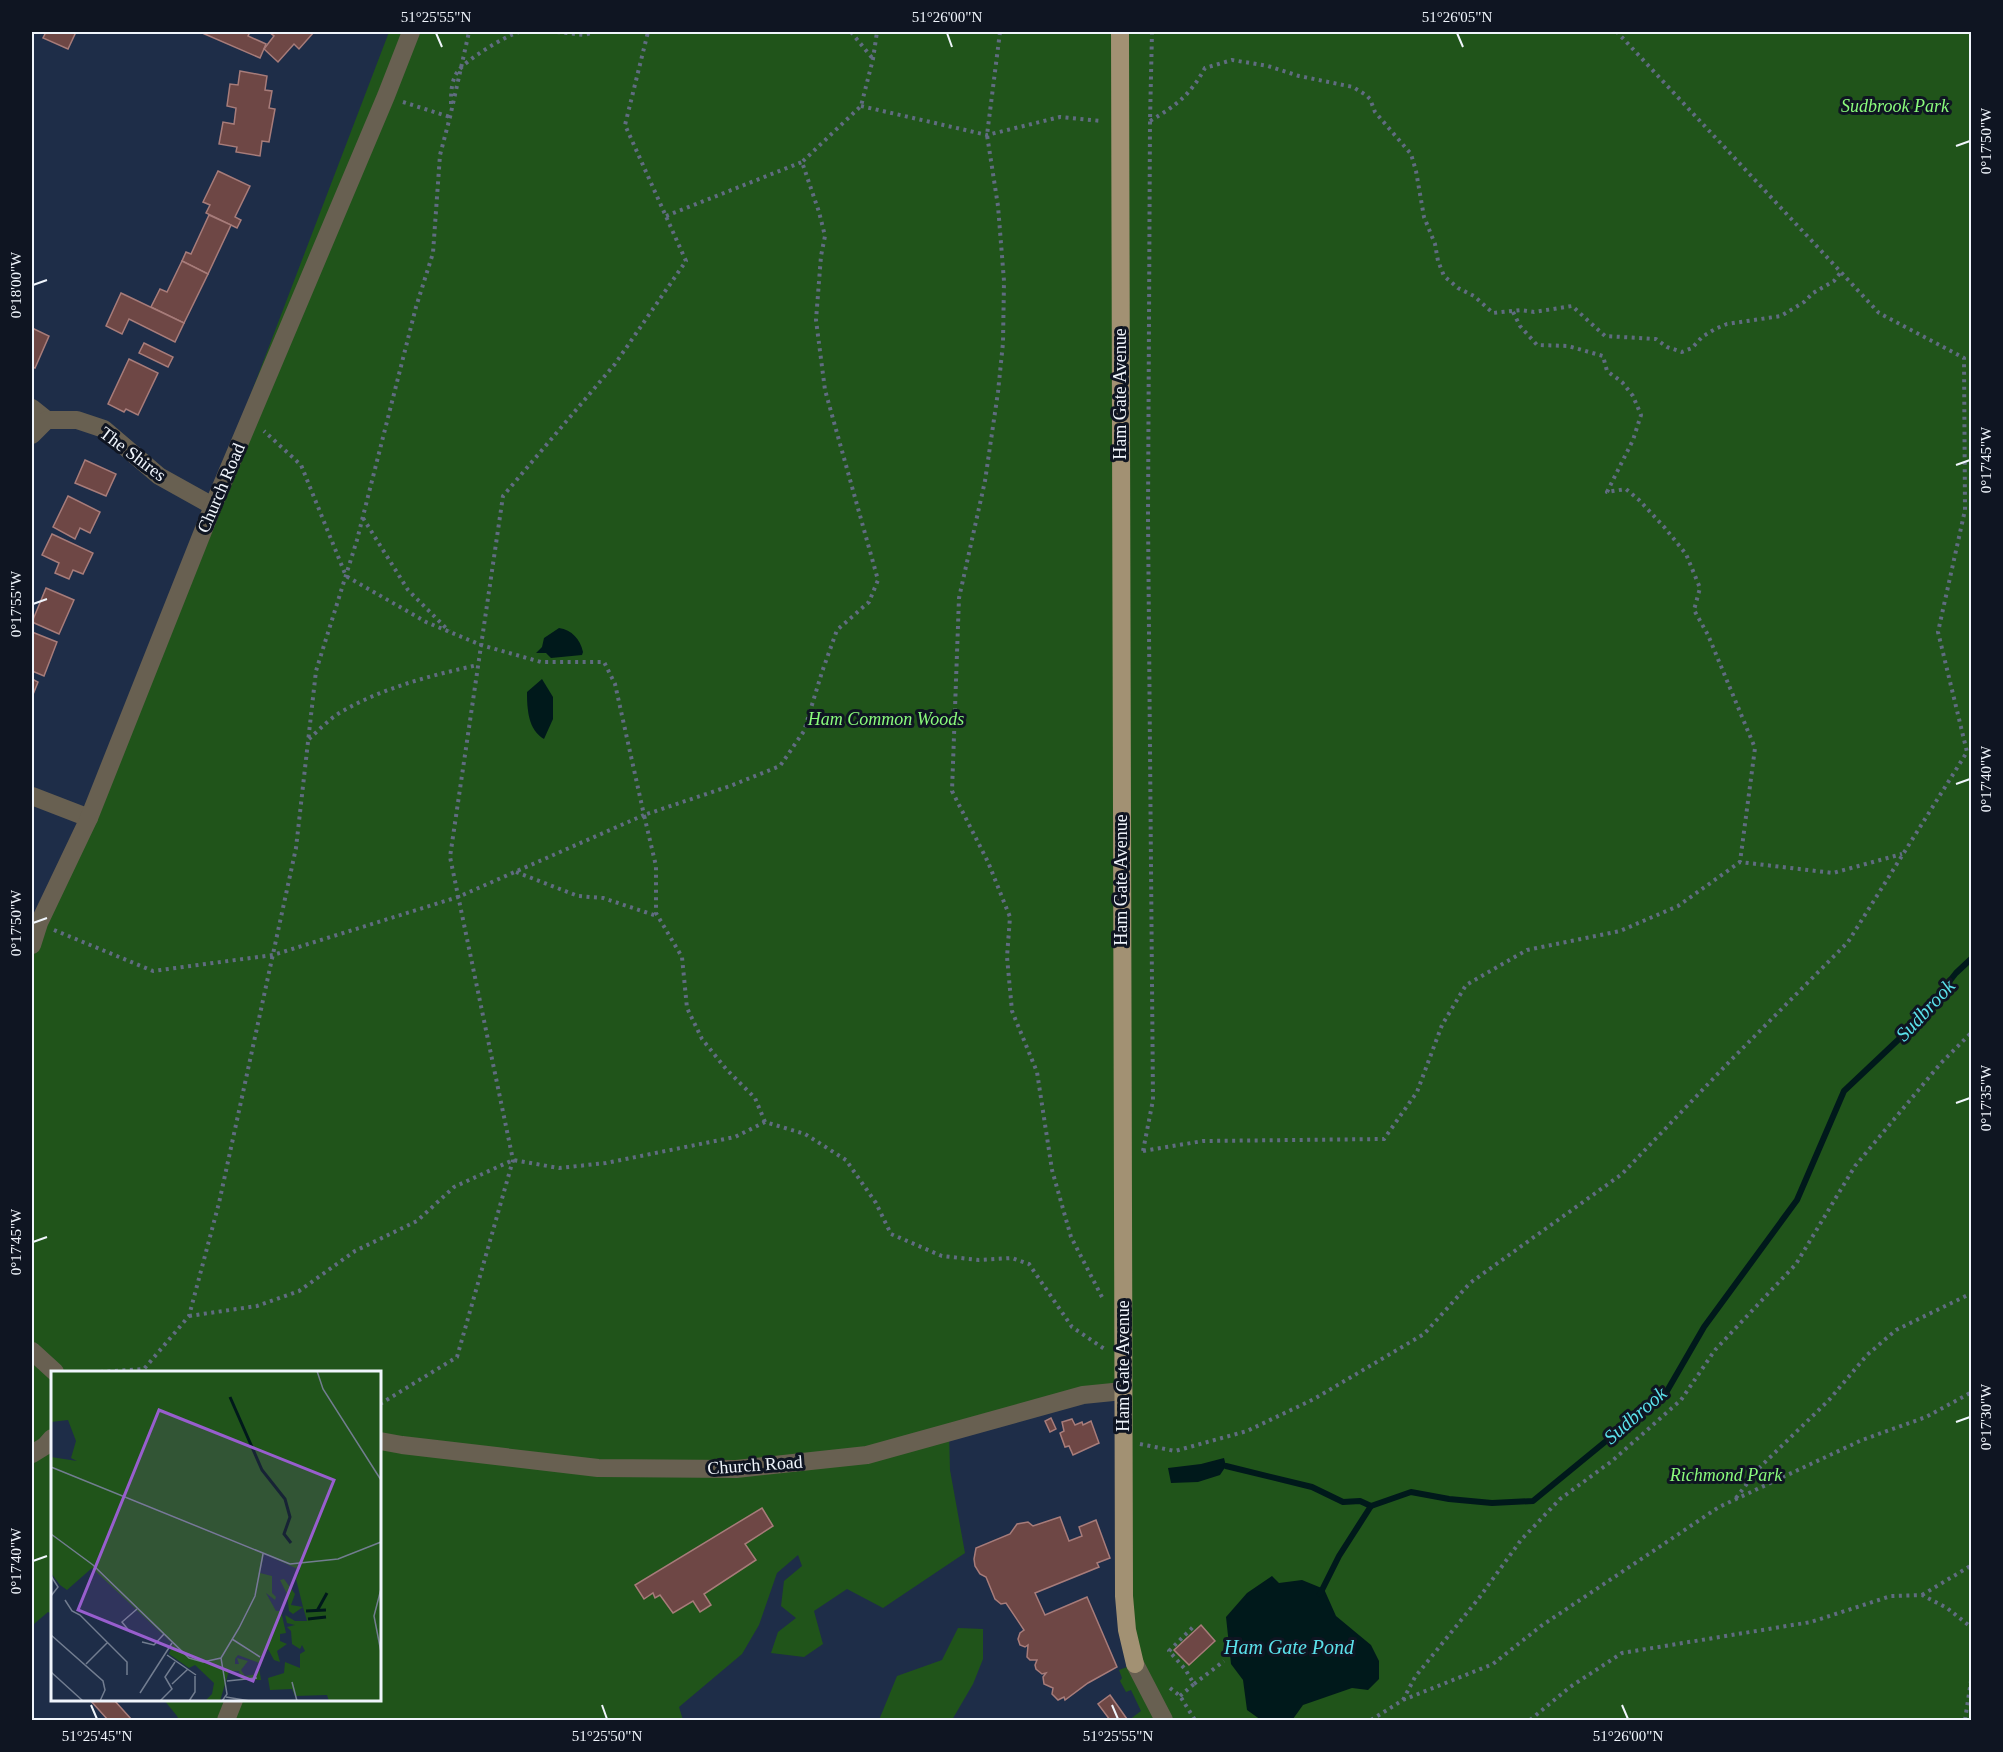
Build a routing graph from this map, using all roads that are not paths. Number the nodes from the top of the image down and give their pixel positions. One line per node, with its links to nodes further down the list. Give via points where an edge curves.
1 (411, 32): 6 (street, Church Road)
2 (1120, 32): 13 (main road, Ham Gate Avenue)
3 (32, 408): 4 (street)
4 (48, 420): 5 (street); 6 (street, The Shires, via 77,420 104,429 159,476)
5 (32, 435)
6 (213, 506): 8 (street, Church Road)
7 (32, 796): 8 (street)
8 (89, 818): 9 (street, Church Road)
9 (35, 923): 10 (street, Church Road)
10 (32, 945)
11 (32, 1351): 12 (street)
12 (54, 1371)
13 (1123, 1391): 15 (street, Church Road, via 1083,1395 867,1455 736,1469 598,1468); 17 (main road, Ham Gate Avenue, via 1124,1596)
14 (51, 1439): 16 (street)
15 (381, 1441)
16 (32, 1454)
17 (1135, 1664): 20 (street, Ham Gate Avenue)
18 (234, 1701): 19 (street)
19 (226, 1720)
20 (1164, 1720)

